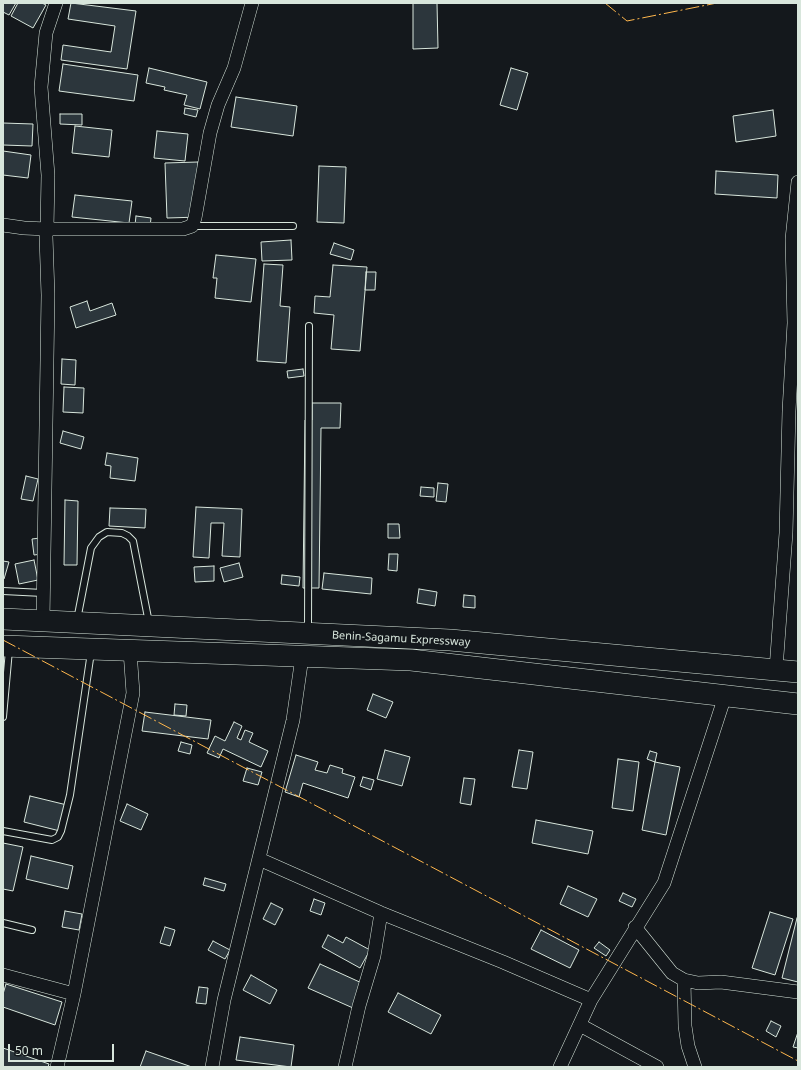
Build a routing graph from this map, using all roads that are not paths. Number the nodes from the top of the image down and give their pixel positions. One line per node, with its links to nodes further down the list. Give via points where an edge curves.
1 (56, 3): 7 (street, via 46,33 41,87 48,175)
2 (252, 3): 5 (street, via 234,68 218,105 210,133 196,218)
3 (798, 182): 8 (street, via 792,239)
4 (3, 225): 7 (street)
5 (192, 226): 6 (lane); 7 (street, via 184,229)
6 (293, 226)
7 (47, 229): 12 (street)
8 (796, 323): 10 (street, via 789,411)
9 (309, 326): 17 (lane)
10 (792, 533): 22 (street)
11 (3, 591): 12 (lane)
12 (43, 593): 14 (street)
13 (3, 619): 14 (highway, Benin-Sagamu Expressway)
14 (44, 620): 15 (highway, Benin-Sagamu Expressway)
15 (77, 622): 16 (highway, Benin-Sagamu Expressway); 16 (lane, via 91,548 99,537 107,532 122,533 133,541)
16 (150, 626): 17 (highway, Benin-Sagamu Expressway)
17 (308, 634): 22 (highway, Benin-Sagamu Expressway, via 450,640)
18 (6, 646): 19 (highway); 26 (lane)
19 (91, 649): 20 (highway); 27 (lane, via 70,795 62,831 52,840)
20 (130, 651): 21 (highway); 36 (street, via 133,693)
21 (302, 657): 24 (highway, via 411,660); 28 (street, via 293,720)
22 (776, 669): 23 (highway, Benin-Sagamu Expressway)
23 (798, 672)
24 (725, 696): 25 (highway); 31 (street, via 664,883)
25 (798, 704)
26 (3, 717)
27 (3, 831)
28 (259, 859): 29 (street); 40 (street, via 224,1000)
29 (381, 913): 37 (street); 41 (street, via 374,956)
30 (3, 923): 32 (lane)
31 (635, 927): 34 (street, via 672,973); 37 (street)
32 (32, 930)
33 (3, 975): 36 (street)
34 (684, 980): 35 (street); 44 (street, via 685,1026)
35 (798, 992)
36 (74, 994): 39 (street)
37 (591, 1000): 38 (street)
38 (580, 1025): 42 (street); 43 (street)
39 (57, 1067)
40 (212, 1067)
41 (345, 1067)
42 (560, 1067)
43 (658, 1067)
44 (695, 1067)

